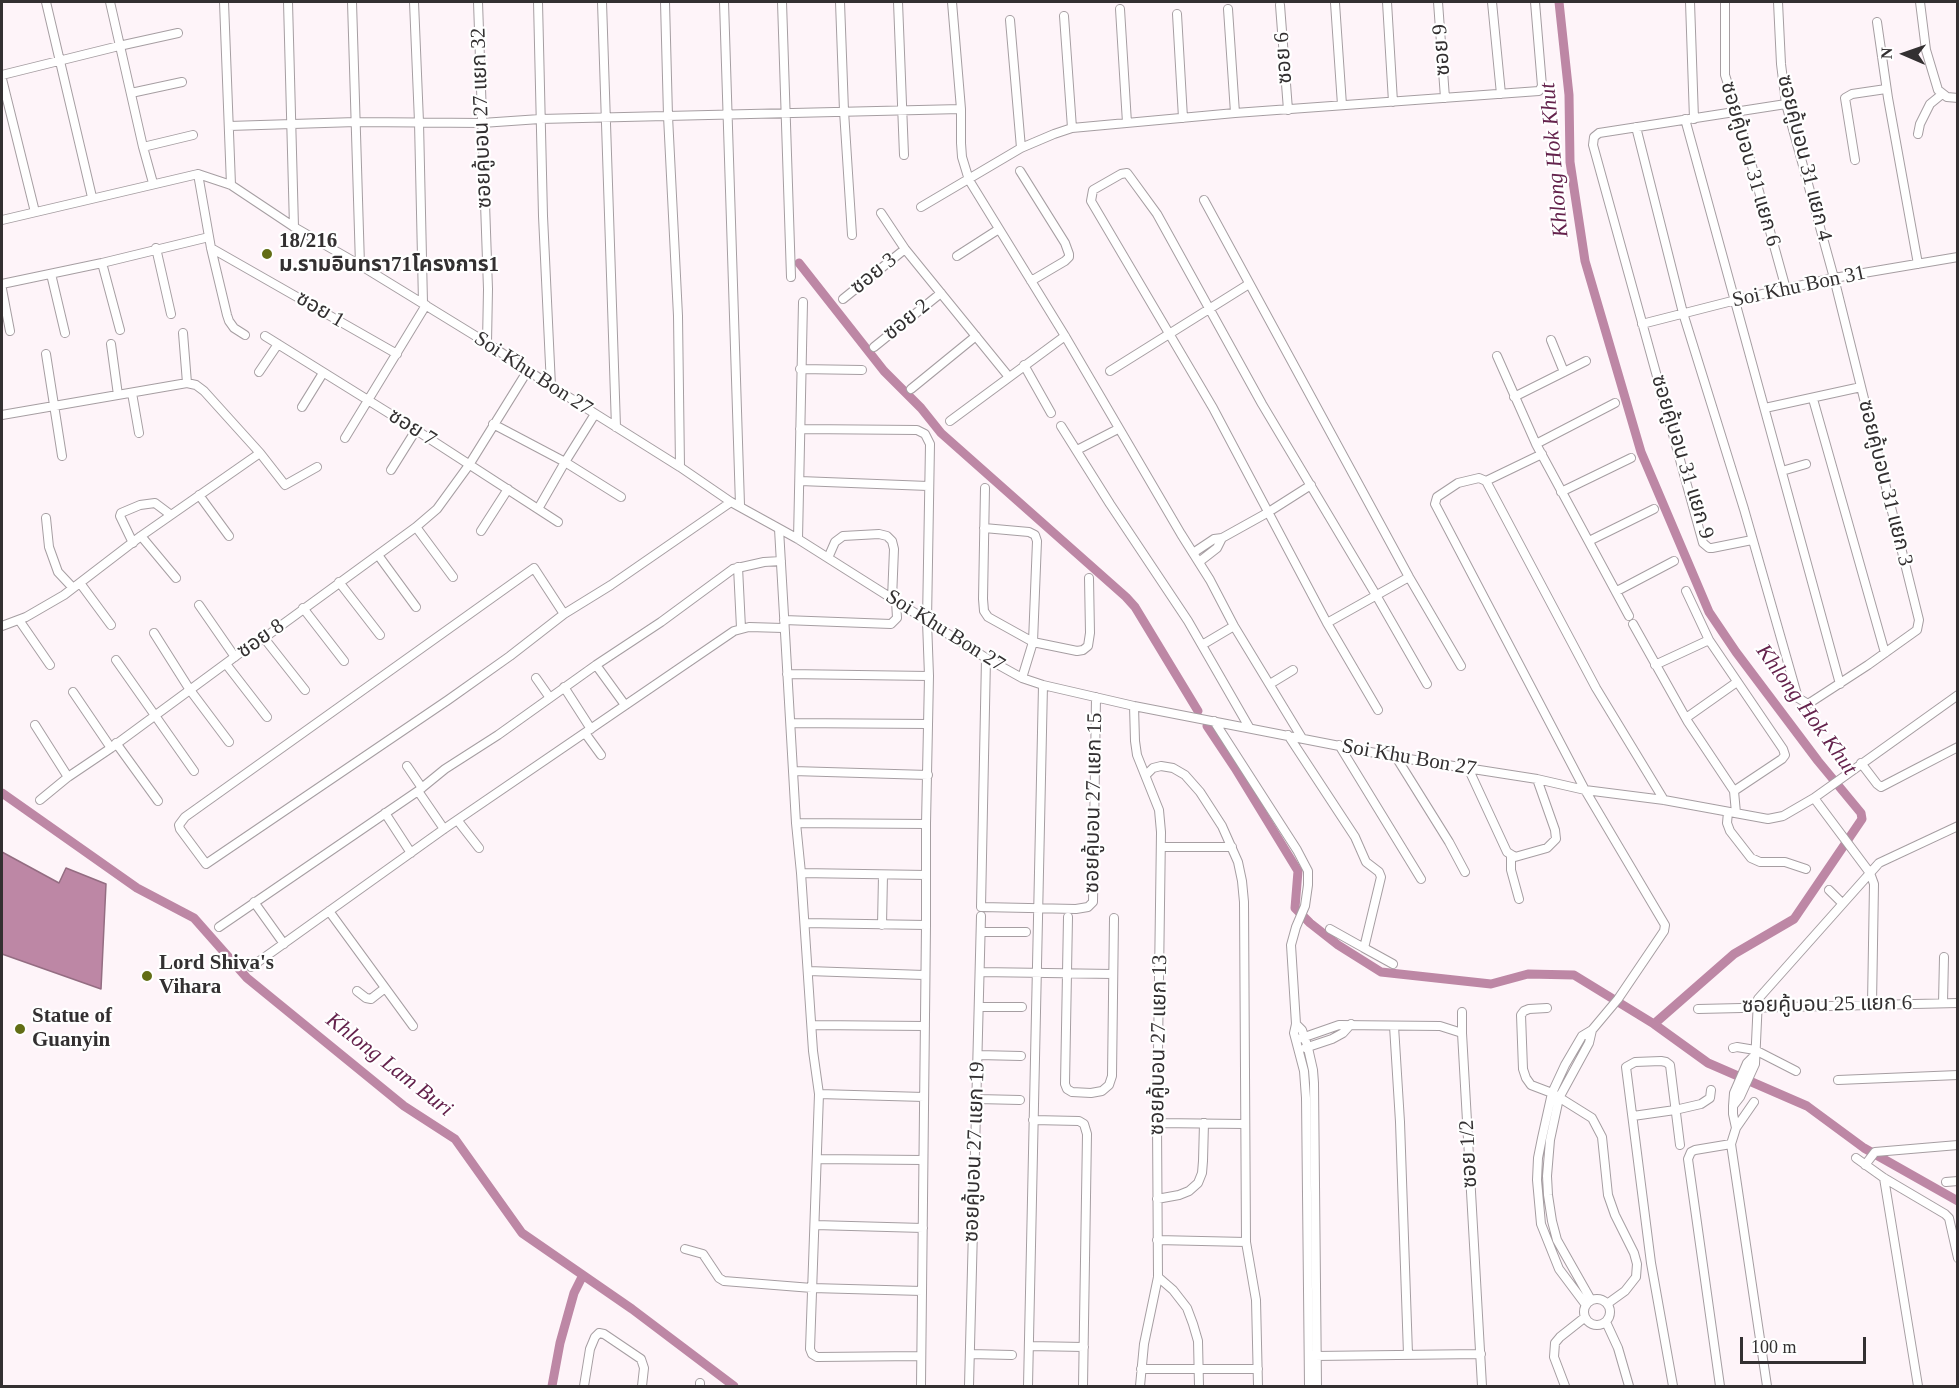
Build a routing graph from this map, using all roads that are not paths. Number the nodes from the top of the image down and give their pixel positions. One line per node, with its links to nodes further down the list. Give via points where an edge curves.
1 (46, 2): 34 (street)
2 (110, 2): 33 (street)
3 (224, 2): 65 (street)
4 (288, 2): 64 (street)
5 (352, 2): 60 (street)
6 (414, 2): 61 (street)
7 (478, 2): 62 (street, ซอยคู้บอน 27 แยก 32)
8 (538, 2): 58 (street)
9 (602, 2): 55 (street)
10 (665, 2): 54 (street)
11 (724, 2): 53 (street)
12 (782, 2): 50 (street)
13 (840, 2): 49 (street)
14 (898, 2): 47 (street)
15 (952, 2): 46 (street)
16 (1387, 2): 43 (street)
17 (1438, 2): 41 (street, ซอย 9)
18 (1492, 2): 39 (street)
19 (1535, 2): 39 (street, via 1542,86 1539,91)
20 (1690, 2): 59 (street)
21 (1725, 2): 51 (street, ซอยคู้บอน 31 แยก 6, via 1725,75)
22 (1778, 2): 44 (street, ซอยคู้บอน 31 แยก 4)
23 (1920, 2): 40 (street, via 1926,50)
24 (1335, 3): 45 (street)
25 (1280, 5): 48 (street, ซอย 6)
26 (1120, 9): 63 (street)
27 (1228, 9): 52 (street)
28 (1177, 14): 56 (street)
29 (1064, 16): 67 (street)
30 (1010, 20): 71 (street)
31 (1877, 22): 37 (street)
32 (178, 33): 33 (street)
33 (119, 46): 34 (street); 38 (street)
34 (60, 60): 35 (street); 79 (street)
35 (2, 77): 82 (street)
36 (182, 82): 38 (street)
37 (1886, 88): 73 (street, via 1845,98); 95 (street)
38 (130, 93): 70 (street)
39 (1501, 94): 41 (street)
40 (1941, 95): 42 (street); 68 (street, via 1930,104)
41 (1445, 98): 43 (street)
42 (1958, 98)
43 (1393, 102): 45 (street)
44 (1786, 104): 51 (street); 99 (street, ซอยคู้บอน 31 แยก 4)
45 (1342, 105): 48 (street)
46 (961, 109): 47 (street); 76 (street, via 962,157)
47 (903, 110): 49 (street); 72 (street)
48 (1288, 110): 52 (street)
49 (844, 111): 50 (street); 87 (street)
50 (786, 112): 53 (street); 98 (street)
51 (1737, 112): 59 (street); 104 (street, ซอยคู้บอน 31 แยก 6)
52 (1235, 113): 56 (street)
53 (728, 114): 54 (street); 188 (street)
54 (668, 116): 55 (street); 176 (street, via 678,316)
55 (605, 118): 58 (street); 160 (street)
56 (1183, 118): 63 (street)
57 (1685, 118): 59 (street); 66 (street); 107 (street)
58 (540, 119): 62 (street); 142 (street)
59 (1694, 119)
60 (356, 122): 61 (street); 64 (street); 96 (street)
61 (419, 122): 62 (street); 109 (street)
62 (482, 123): 124 (street, ซอยคู้บอน 27 แยก 32)
63 (1127, 123): 67 (street)
64 (291, 124): 65 (street); 85 (street)
65 (229, 126): 78 (street)
66 (1636, 127): 111 (street); 113 (street, ซอยคู้บอน 31 แยก 9, via 1599,133 1593,145)
67 (1072, 129): 71 (street)
68 (1918, 134)
69 (193, 135): 70 (street)
70 (143, 147): 77 (street)
71 (1021, 148): 76 (street)
72 (904, 155)
73 (1855, 160)
74 (1020, 171): 100 (street, via 1070,254)
75 (198, 174): 77 (street, Soi Khu Bon 27); 78 (street, Soi Khu Bon 27); 88 (street)
76 (969, 180): 81 (street); 86 (street)
77 (153, 183): 79 (street, Soi Khu Bon 27)
78 (231, 185): 85 (street, Soi Khu Bon 27)
79 (92, 197): 82 (street, Soi Khu Bon 27)
80 (1204, 200): 102 (street)
81 (921, 207)
82 (35, 212): 84 (street, Soi Khu Bon 27)
83 (881, 213): 91 (street)
84 (2, 219)
85 (294, 227): 96 (street, Soi Khu Bon 27)
86 (999, 229): 92 (street); 100 (street)
87 (852, 235)
88 (209, 237): 89 (street); 90 (street)
89 (156, 248): 94 (street); 112 (street)
90 (212, 248): 119 (street, via 229,321); 129 (street, ซอย 1)
91 (905, 249): 105 (street); 106 (street, ซอย 3)
92 (957, 255)
93 (1958, 257): 95 (street, Soi Khu Bon 31)
94 (102, 263): 97 (street); 114 (street)
95 (1918, 264): 99 (street, Soi Khu Bon 31)
96 (360, 265): 109 (street, Soi Khu Bon 27)
97 (51, 274): 101 (street); 116 (street)
98 (791, 277)
99 (1834, 278): 104 (street, Soi Khu Bon 31); 143 (street, ซอยคู้บอน 31 แยก 3)
100 (1031, 281): 122 (street)
101 (2, 284)
102 (1249, 284): 110 (street); 214 (street)
103 (2, 289): 115 (street)
104 (1785, 290): 107 (street, Soi Khu Bon 31)
105 (941, 293): 121 (street); 127 (street, ซอย 2)
106 (843, 299)
107 (1736, 300): 111 (street, Soi Khu Bon 31); 153 (street)
108 (803, 302): 133 (street)
109 (424, 304): 124 (street, Soi Khu Bon 27); 129 (street)
110 (1208, 309): 118 (street); 118 (street, via 1157,214 1128,175 1121,174 1094,190 1091,201); 181 (street)
111 (1683, 313): 113 (street, Soi Khu Bon 31); 203 (street)
112 (171, 314)
113 (1642, 324): 203 (street, ซอยคู้บอน 31 แยก 9, via 1704,543 1712,548)
114 (120, 330)
115 (10, 331)
116 (65, 333)
117 (183, 333): 141 (street)
118 (1169, 334): 136 (street); 191 (street, via 1213,408)
119 (245, 335)
120 (265, 336): 126 (street, ซอย 7)
121 (976, 336): 140 (street); 144 (street)
122 (1065, 336): 132 (street); 162 (street)
123 (1551, 340): 138 (street)
124 (487, 343): 134 (street, Soi Khu Bon 27)
125 (111, 344): 146 (street)
126 (278, 344): 137 (street); 139 (street, ซอย 7)
127 (874, 347)
128 (46, 354): 151 (street)
129 (397, 354): 149 (street)
130 (1497, 356): 147 (street)
131 (1586, 360): 138 (street)
132 (1024, 365): 140 (street); 154 (street)
133 (800, 369): 135 (street); 161 (street)
134 (528, 370): 142 (street, Soi Khu Bon 27); 158 (street, ซอย 8)
135 (862, 370)
136 (1110, 371)
137 (259, 372)
138 (1564, 372): 147 (street)
139 (323, 373): 149 (street, ซอย 7); 152 (street)
140 (1009, 377): 157 (street)
141 (187, 383): 145 (street); 168 (street, via 204,391)
142 (550, 387): 155 (street, Soi Khu Bon 27)
143 (1861, 387): 148 (street); 243 (street, ซอยคู้บอน 31 แยก 3, via 1920,620 1917,630)
144 (911, 389)
145 (132, 393): 146 (street); 164 (street)
146 (118, 395): 151 (street)
147 (1515, 397): 166 (street)
148 (1813, 399): 153 (street); 243 (street)
149 (368, 401): 163 (street, ซอย 7); 165 (street)
150 (1615, 403): 166 (street)
151 (55, 406): 156 (street); 170 (street)
152 (302, 407)
153 (1765, 408): 178 (street)
154 (1051, 413)
155 (595, 414): 160 (street, Soi Khu Bon 27); 172 (street)
156 (2, 415)
157 (950, 421)
158 (493, 424): 172 (street); 174 (street, ซอย 8)
159 (1061, 426): 167 (street)
160 (616, 427): 176 (street, Soi Khu Bon 27)
161 (800, 429): 179 (street); 182 (street, via 917,430 925,434 930,444)
162 (1118, 429): 167 (street); 206 (street)
163 (416, 430): 174 (street, ซอย 7); 177 (street)
164 (139, 433)
165 (345, 438)
166 (1536, 444): 169 (street)
167 (1077, 450): 242 (street)
168 (260, 453): 175 (street, via 285,485); 186 (street)
169 (1542, 454): 180 (street); 185 (street)
170 (62, 456)
171 (1631, 458): 185 (street)
172 (565, 462): 187 (street); 189 (street)
173 (1806, 464): 178 (street)
174 (469, 465): 184 (street, ซอย 7); 195 (street, ซอย 8, via 443,503)
175 (317, 466)
176 (680, 467): 188 (street, Soi Khu Bon 27)
177 (391, 470)
178 (1782, 471): 261 (street)
179 (800, 481): 182 (street); 202 (street)
180 (1486, 481): 300 (street, via 1479,478 1458,483 1437,496 1435,504); 304 (street, via 1596,688)
181 (1311, 485): 191 (street); 221 (street)
182 (928, 486): 229 (street)
183 (985, 488): 196 (street)
184 (508, 489): 189 (street, ซอย 7); 198 (street)
185 (1561, 492): 204 (street)
186 (199, 495): 192 (street); 200 (street)
187 (621, 497)
188 (735, 504): 197 (street, Soi Khu Bon 27); 226 (street)
189 (538, 509): 194 (street, ซอย 7)
190 (1654, 509): 204 (street)
191 (1267, 513): 201 (street); 230 (street)
192 (171, 515): 199 (street); 205 (street, via 155,503 122,513)
193 (46, 518): 218 (street, via 49,548 58,573)
194 (558, 522)
195 (416, 527): 207 (street, ซอย 8); 213 (street)
196 (984, 528): 241 (street, via 984,611); 241 (street, via 1035,535 1038,551)
197 (779, 529): 202 (street, Soi Khu Bon 27); 209 (street)
198 (481, 531)
199 (141, 536): 205 (street); 215 (street)
200 (229, 536)
201 (1222, 538): 206 (street); 211 (street, via 1217,548)
202 (798, 539): 208 (street, Soi Khu Bon 27)
203 (1752, 540): 261 (street, ซอยคู้บอน 31 แยก 3, via 1798,698 1808,704)
204 (1589, 541): 219 (street)
205 (133, 543): 218 (street)
206 (1193, 553): 211 (street)
207 (378, 555): 217 (street, ซอย 8); 224 (street)
208 (828, 558): 222 (street, Soi Khu Bon 27); 222 (street, via 835,542 843,536 887,536 894,549)
209 (781, 561): 212 (street); 231 (street)
210 (1674, 561): 219 (street)
211 (1198, 562): 235 (street)
212 (738, 567): 236 (street); 249 (street)
213 (453, 576)
214 (1409, 577): 221 (street); 252 (street)
215 (177, 578)
216 (1089, 578): 241 (street, via 1088,646 1077,651)
217 (339, 582): 225 (street, ซอย 8); 238 (street)
218 (76, 586): 228 (street); 233 (street)
219 (1617, 591): 227 (street)
220 (1686, 591): 240 (street)
221 (1376, 595): 230 (street); 260 (street)
222 (894, 600): 229 (street, Soi Khu Bon 27); 231 (street, via 897,618 891,624)
223 (199, 604): 244 (street)
224 (416, 607)
225 (303, 608): 239 (street, ซอย 8); 247 (street)
226 (564, 614): 226 (street, via 534,568 185,817 180,829 206,864 448,700)
227 (1629, 616)
228 (19, 620): 234 (street); 250 (street)
229 (927, 621): 245 (street, Soi Khu Bon 27); 255 (street)
230 (1327, 623): 272 (street)
231 (784, 624): 236 (street); 254 (street)
232 (1633, 624): 251 (street)
233 (111, 625)
234 (2, 626)
235 (1234, 626): 242 (street); 259 (street)
236 (741, 628): 270 (street)
237 (154, 633): 264 (street)
238 (380, 635)
239 (264, 638): 244 (street, ซอย 8); 265 (street)
240 (1709, 640): 251 (street); 258 (street)
241 (1033, 642): 257 (street)
242 (1202, 645): 280 (street)
243 (1885, 653): 261 (street, ซอยคู้บอน 31 แยก 3)
244 (235, 657): 248 (street, ซอย 8)
245 (986, 658): 257 (street, Soi Khu Bon 27); 329 (street, ซอยคู้บอน 27 แยก 15, via 981,907)
246 (116, 660): 273 (street)
247 (344, 661)
248 (226, 664): 264 (street, ซอย 8); 274 (street)
249 (596, 664): 263 (street); 270 (street)
250 (50, 665)
251 (1655, 665): 275 (street)
252 (1461, 666)
253 (1293, 670): 259 (street)
254 (787, 674): 255 (street); 277 (street)
255 (929, 676): 278 (street)
256 (536, 678): 269 (street)
257 (1022, 678): 262 (street, Soi Khu Bon 27)
258 (1737, 682): 275 (street); 301 (street, via 1785,755)
259 (1270, 684): 283 (street)
260 (1427, 684)
261 (1840, 684)
262 (1043, 685): 268 (street, Soi Khu Bon 27); 329 (street)
263 (564, 687): 269 (street); 281 (street)
264 (190, 690): 273 (street, ซอย 8); 284 (street)
265 (305, 690)
266 (73, 692): 286 (street)
267 (1958, 694): 290 (street, Soi Khu Bon 27)
268 (1096, 697): 271 (street, Soi Khu Bon 27); 329 (street, ซอยคู้บอน 27 แยก 15, via 1093,902 1084,909)
269 (550, 698): 299 (street)
270 (625, 705): 281 (street)
271 (1134, 706): 276 (street, Soi Khu Bon 27); 296 (street, ซอยคู้บอน 27 แยก 13, via 1134,741)
272 (1378, 710)
273 (154, 716): 286 (street, ซอย 8); 293 (street)
274 (267, 717)
275 (1686, 718): 301 (street)
276 (1214, 721): 280 (street, Soi Khu Bon 27); 369 (street, via 1308,871 1305,906 1291,945)
277 (791, 723): 278 (street); 294 (street)
278 (928, 724): 295 (street)
279 (35, 725): 297 (street)
280 (1249, 728): 282 (street, Soi Khu Bon 27)
281 (588, 731): 288 (street); 308 (street)
282 (1288, 735): 283 (street, Soi Khu Bon 27); 342 (street, via 1355,837 1366,862 1381,877)
283 (1302, 738): 285 (street, Soi Khu Bon 27)
284 (229, 742)
285 (1339, 745): 289 (street, Soi Khu Bon 27); 324 (street)
286 (114, 746): 297 (street, ซอย 8); 305 (street)
287 (1958, 747): 290 (street, via 1881,787)
288 (601, 755)
289 (1396, 757): 292 (street, Soi Khu Bon 27); 319 (street)
290 (1862, 763): 302 (street, Soi Khu Bon 27)
291 (407, 766): 299 (street)
292 (1469, 770): 298 (street, Soi Khu Bon 27); 317 (street)
293 (194, 771)
294 (793, 771): 295 (street); 309 (street)
295 (928, 775): 310 (street)
296 (1146, 776): 313 (street, ซอยคู้บอน 27 แยก 13, via 1160,810); 314 (street, via 1161,766 1185,775 1200,792)
297 (68, 777): 303 (street, ซอย 8)
298 (1537, 780): 300 (street, Soi Khu Bon 27); 317 (street, via 1556,839 1547,848)
299 (420, 789): 306 (street); 312 (street)
300 (1585, 790): 304 (street, Soi Khu Bon 27); 381 (street, via 1665,925 1607,1014 1582,1036 1565,1065)
301 (1734, 791): 307 (street)
302 (1814, 798): 307 (street, Soi Khu Bon 27, via 1776,818); 321 (street)
303 (40, 800)
304 (1664, 800): 307 (street, Soi Khu Bon 27)
305 (158, 801)
306 (385, 813): 316 (street); 327 (street)
307 (1732, 813): 318 (street, via 1727,823 1730,831 1755,861 1785,862)
308 (458, 821): 312 (street); 315 (street)
309 (796, 823): 310 (street); 320 (street)
310 (926, 824): 323 (street)
311 (1958, 826): 321 (street, via 1888,858)
312 (444, 829): 316 (street)
313 (1161, 847): 314 (street); 389 (street, ซอยคู้บอน 27 แยก 13)
314 (1232, 847): 391 (street, via 1244,902)
315 (479, 848)
316 (411, 853): 330 (street)
317 (1511, 856): 326 (street)
318 (1806, 869)
319 (1465, 872)
320 (801, 873): 322 (street); 334 (street)
321 (1870, 873): 328 (street); 356 (street, via 1874,884)
322 (883, 875): 323 (street); 335 (street)
323 (926, 875): 336 (street)
324 (1421, 879)
325 (1829, 890): 328 (street)
326 (1519, 899)
327 (254, 902): 337 (street); 341 (street)
328 (1842, 903): 357 (street, via 1758,999)
329 (1038, 908): 348 (street)
330 (329, 911): 341 (street); 352 (street)
331 (981, 916): 339 (street, ซอยคู้บอน 27 แยก 19)
332 (1068, 917): 349 (street)
333 (1114, 918): 350 (street)
334 (805, 923): 335 (street); 346 (street)
335 (882, 925): 336 (street)
336 (926, 925): 351 (street)
337 (219, 927)
338 (1330, 929): 342 (street)
339 (981, 932): 340 (street); 347 (street, ซอยคู้บอน 27 แยก 19)
340 (1026, 932)
341 (284, 945): 345 (street)
342 (1364, 948): 344 (street)
343 (1944, 957): 354 (street)
344 (1394, 964)
345 (251, 967)
346 (808, 971): 351 (street); 364 (street)
347 (980, 972): 348 (street); 358 (street, ซอยคู้บอน 27 แยก 19)
348 (1036, 973): 349 (street); 388 (street)
349 (1066, 974): 350 (street); 350 (street, via 1065,1084 1072,1092 1091,1093 1102,1091 1112,1076)
350 (1113, 974)
351 (924, 975): 366 (street)
352 (385, 988): 353 (street, via 368,999); 365 (street)
353 (357, 991)
354 (1943, 1003): 355 (street, ซอยคู้บอน 25 แยก 6); 356 (street, ซอยคู้บอน 25 แยก 6)
355 (1958, 1003)
356 (1872, 1004): 357 (street, ซอยคู้บอน 25 แยก 6)
357 (1758, 1006): 361 (street, ซอยคู้บอน 25 แยก 6); 373 (street)
358 (979, 1007): 359 (street); 374 (street, ซอยคู้บอน 27 แยก 19)
359 (1022, 1007)
360 (1547, 1008): 381 (street, via 1529,1009 1521,1015 1523,1069 1531,1085)
361 (1698, 1008)
362 (1462, 1012): 368 (street, ซอย 1/2)
363 (1351, 1024): 367 (street); 369 (street); 370 (street, via 1343,1034)
364 (812, 1025): 366 (street); 380 (street)
365 (413, 1026)
366 (925, 1026): 382 (street)
367 (1395, 1026): 368 (street, via 1440,1026); 424 (street)
368 (1462, 1033): 425 (street, ซอย 1/2)
369 (1300, 1038): 370 (street); 372 (street)
370 (1308, 1048): 372 (street); 428 (street, via 1314,1083)
371 (1733, 1048): 373 (street)
372 (1298, 1050): 428 (street, via 1306,1098)
373 (1756, 1052): 376 (street); 392 (street, via 1733,1106)
374 (978, 1055): 375 (street); 383 (street, ซอยคู้บอน 27 แยก 19)
375 (1021, 1056)
376 (1796, 1071)
377 (1958, 1074): 378 (street)
378 (1838, 1080)
379 (1711, 1090): 386 (street, via 1710,1098 1701,1104)
380 (819, 1094): 382 (street); 397 (street)
381 (1556, 1095): 400 (street); 401 (street); 418 (street, via 1592,1118 1602,1137 1608,1195 1638,1264 1636,1277)
382 (924, 1096): 398 (street)
383 (977, 1099): 384 (street); 423 (street, ซอยคู้บอน 27 แยก 19)
384 (1020, 1100)
385 (1754, 1102): 392 (street)
386 (1675, 1110): 387 (street); 387 (street, via 1670,1065 1660,1061 1635,1062 1626,1067); 394 (street)
387 (1633, 1116): 446 (street, via 1651,1263)
388 (1033, 1120): 421 (street); 422 (street, via 1079,1121 1087,1134)
389 (1157, 1123): 390 (street); 405 (street, ซอยคู้บอน 27 แยก 13)
390 (1203, 1123): 391 (street); 405 (street, via 1198,1183 1179,1195)
391 (1244, 1124): 411 (street)
392 (1736, 1128): 393 (street)
393 (1731, 1144): 447 (street, via 1695,1150 1688,1159); 448 (street)
394 (1680, 1145)
395 (1958, 1145): 399 (street, via 1875,1152)
396 (1856, 1158): 399 (street)
397 (818, 1159): 398 (street); 406 (street)
398 (923, 1160): 408 (street)
399 (1868, 1162): 402 (street)
400 (1538, 1164): 401 (street); 409 (street, via 1538,1200)
401 (1548, 1166): 407 (street)
402 (1884, 1178): 413 (street, via 1949,1218); 449 (street)
403 (1958, 1181): 404 (street)
404 (1946, 1182)
405 (1157, 1199): 410 (street, ซอยคู้บอน 27 แยก 13)
406 (815, 1225): 408 (street); 415 (street)
407 (1553, 1227): 409 (street); 417 (street)
408 (923, 1228): 416 (street)
409 (1544, 1230): 417 (street, via 1559,1269)
410 (1157, 1240): 411 (street); 414 (street, ซอยคู้บอน 27 แยก 13)
411 (1246, 1242): 431 (street, via 1256,1300)
412 (685, 1249): 415 (street, via 703,1254 724,1281)
413 (1958, 1258)
414 (1158, 1277): 429 (street, via 1187,1308 1198,1341); 430 (street, ซอยคู้บอน 27 แยก 13)
415 (812, 1288): 416 (street); 427 (street, via 812,1354)
416 (922, 1291): 427 (street)
417 (1588, 1302): 418 (street, via 1602,1300); 419 (street)
418 (1607, 1304): 420 (street, via 1610,1313)
419 (1584, 1318): 420 (street, via 1594,1326); 444 (street, via 1556,1343 1554,1358)
420 (1606, 1322): 445 (street)
421 (1029, 1346): 422 (street); 436 (street)
422 (1084, 1347): 437 (street)
423 (970, 1354): 426 (street); 435 (street, ซอยคู้บอน 27 แยก 19)
424 (1408, 1354): 425 (street); 428 (street)
425 (1481, 1354): 443 (street, ซอย 1/2)
426 (1012, 1355)
427 (921, 1356): 434 (street)
428 (1313, 1356): 441 (street); 442 (street)
429 (1199, 1368): 430 (street); 431 (street); 439 (street)
430 (1141, 1369): 438 (street, ซอยคู้บอน 27 แยก 13)
431 (1258, 1369): 440 (street)
432 (584, 1386): 433 (street, via 590,1349 599,1333 641,1359)
433 (642, 1386)
434 (921, 1386)
435 (969, 1386)
436 (1028, 1386)
437 (1083, 1386)
438 (1140, 1386)
439 (1199, 1386)
440 (1258, 1386)
441 (1309, 1386)
442 (1317, 1386)
443 (1482, 1386)
444 (1564, 1386)
445 (1629, 1386)
446 (1673, 1386)
447 (1720, 1386)
448 (1767, 1386)
449 (1918, 1386)

